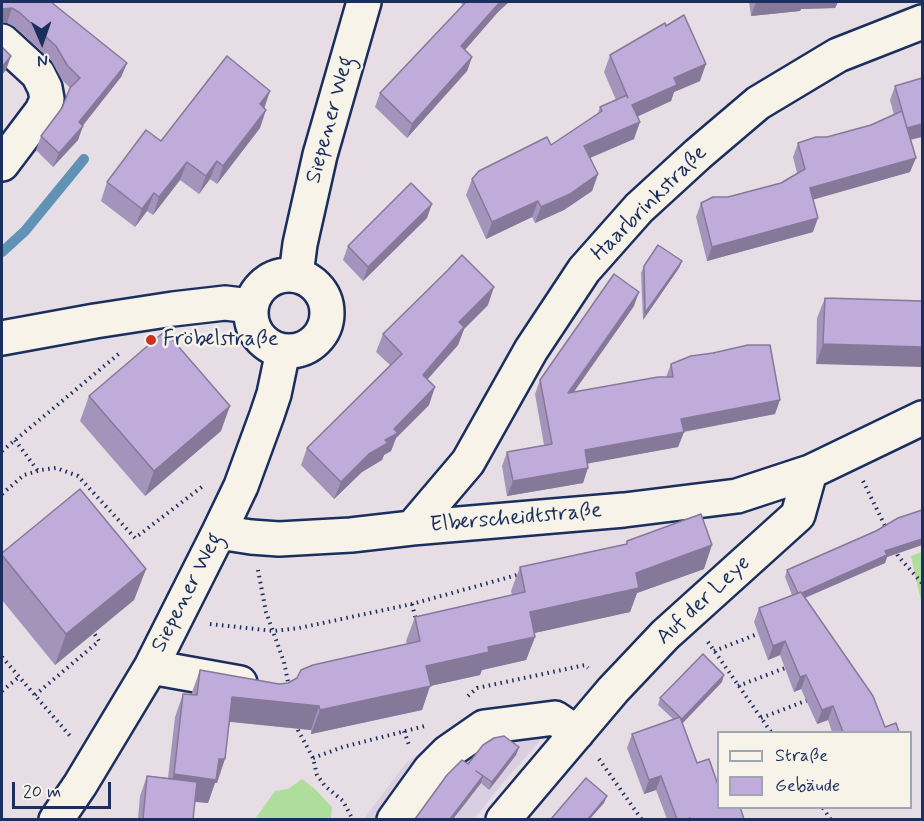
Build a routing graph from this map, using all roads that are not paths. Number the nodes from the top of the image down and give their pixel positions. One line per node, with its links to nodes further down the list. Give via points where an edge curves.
1 (364, 2): 5 (street, Siepener Weg, via 320,155)
2 (922, 22): 11 (street, Haarbrinkstraße, via 838,55 758,103 639,208 584,270 531,350 468,462)
3 (2, 41): 4 (street, via 38,74 47,99)
4 (2, 164)
5 (296, 275): 6 (street, via 281,275 267,281 256,292); 8 (street, via 312,282 324,295 328,313 315,342 300,350)
6 (251, 306): 7 (street, via 225,303 173,309); 8 (street, via 251,321 258,335)
7 (2, 338)
8 (283, 351): 12 (street, Siepener Weg, via 274,394 241,486)
9 (922, 418): 10 (street)
10 (810, 472): 11 (street, Elberscheidtstraße, via 737,496); 15 (street, Auf der Leye, via 798,515 665,635)
11 (412, 528): 12 (street, Elberscheidtstraße, via 279,539)
12 (219, 532): 13 (street, Siepener Weg)
13 (151, 667): 14 (street); 16 (street, Siepener Weg)
14 (281, 689)
15 (578, 732): 17 (street, via 555,718 484,727 430,770); 18 (street, Auf der Leye)
16 (56, 819)
17 (394, 819)
18 (503, 819)

